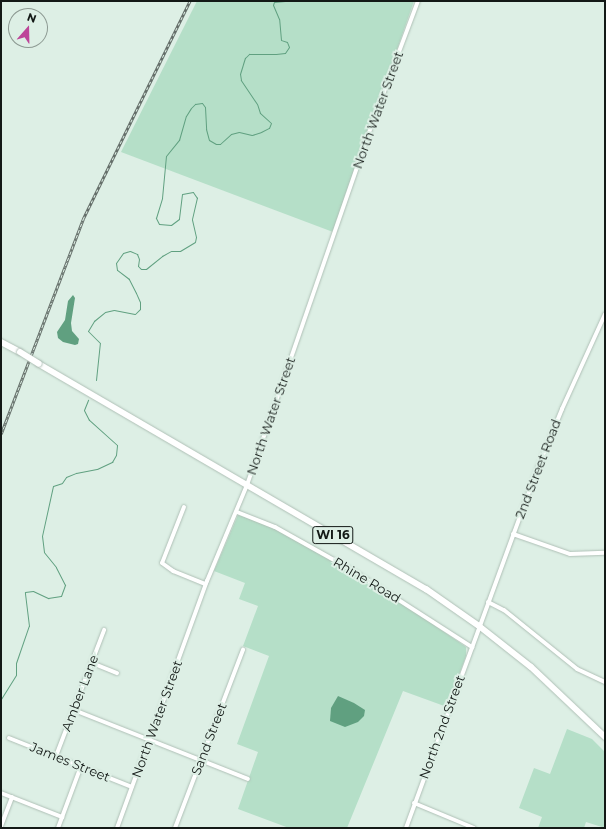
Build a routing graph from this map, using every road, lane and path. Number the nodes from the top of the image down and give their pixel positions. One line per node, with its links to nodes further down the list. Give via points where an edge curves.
1 (418, 1): 4 (street, North Water Street)
2 (605, 314): 7 (street, 2nd Street Road, via 551,434)
3 (1, 342): 4 (highway, WI 16, bridge)
4 (247, 485): 6 (street, North Water Street); 11 (highway, WI 16, via 404,576)
5 (184, 507): 9 (street, via 162,563 173,571)
6 (237, 512): 9 (street, North Water Street); 13 (street, Rhine Road, via 275,527 331,558 376,584)
7 (513, 534): 8 (street, via 570,554 583,556); 10 (street, 2nd Street Road)
8 (605, 553)
9 (206, 584): 21 (street, North Water Street)
10 (488, 602): 11 (street, 2nd Street Road); 17 (street, via 504,610 577,669)
11 (479, 626): 13 (street, North 2nd Street); 19 (highway, WI 16, via 537,672)
12 (104, 630): 15 (street, Amber Lane)
13 (472, 647): 29 (street, North 2nd Street)
14 (243, 650): 23 (street, Sand Street)
15 (92, 663): 16 (street); 18 (street, Amber Lane)
16 (117, 673)
17 (605, 682)
18 (74, 710): 21 (street); 22 (street, Amber Lane)
19 (605, 736)
20 (9, 738): 22 (street, James Street)
21 (149, 740): 23 (street); 26 (street, North Water Street)
22 (56, 756): 24 (street, James Street)
23 (200, 760): 25 (street); 34 (street, Sand Street)
24 (81, 766): 26 (street, James Street); 30 (street)
25 (248, 779)
26 (132, 787): 33 (street, North Water Street)
27 (1, 793): 28 (street)
28 (12, 797): 30 (street); 31 (street)
29 (414, 803): 35 (street, North 2nd Street); 36 (street)
30 (62, 817): 32 (street)
31 (1, 826)
32 (58, 828)
33 (116, 828)
34 (175, 828)
35 (406, 828)
36 (474, 828)

